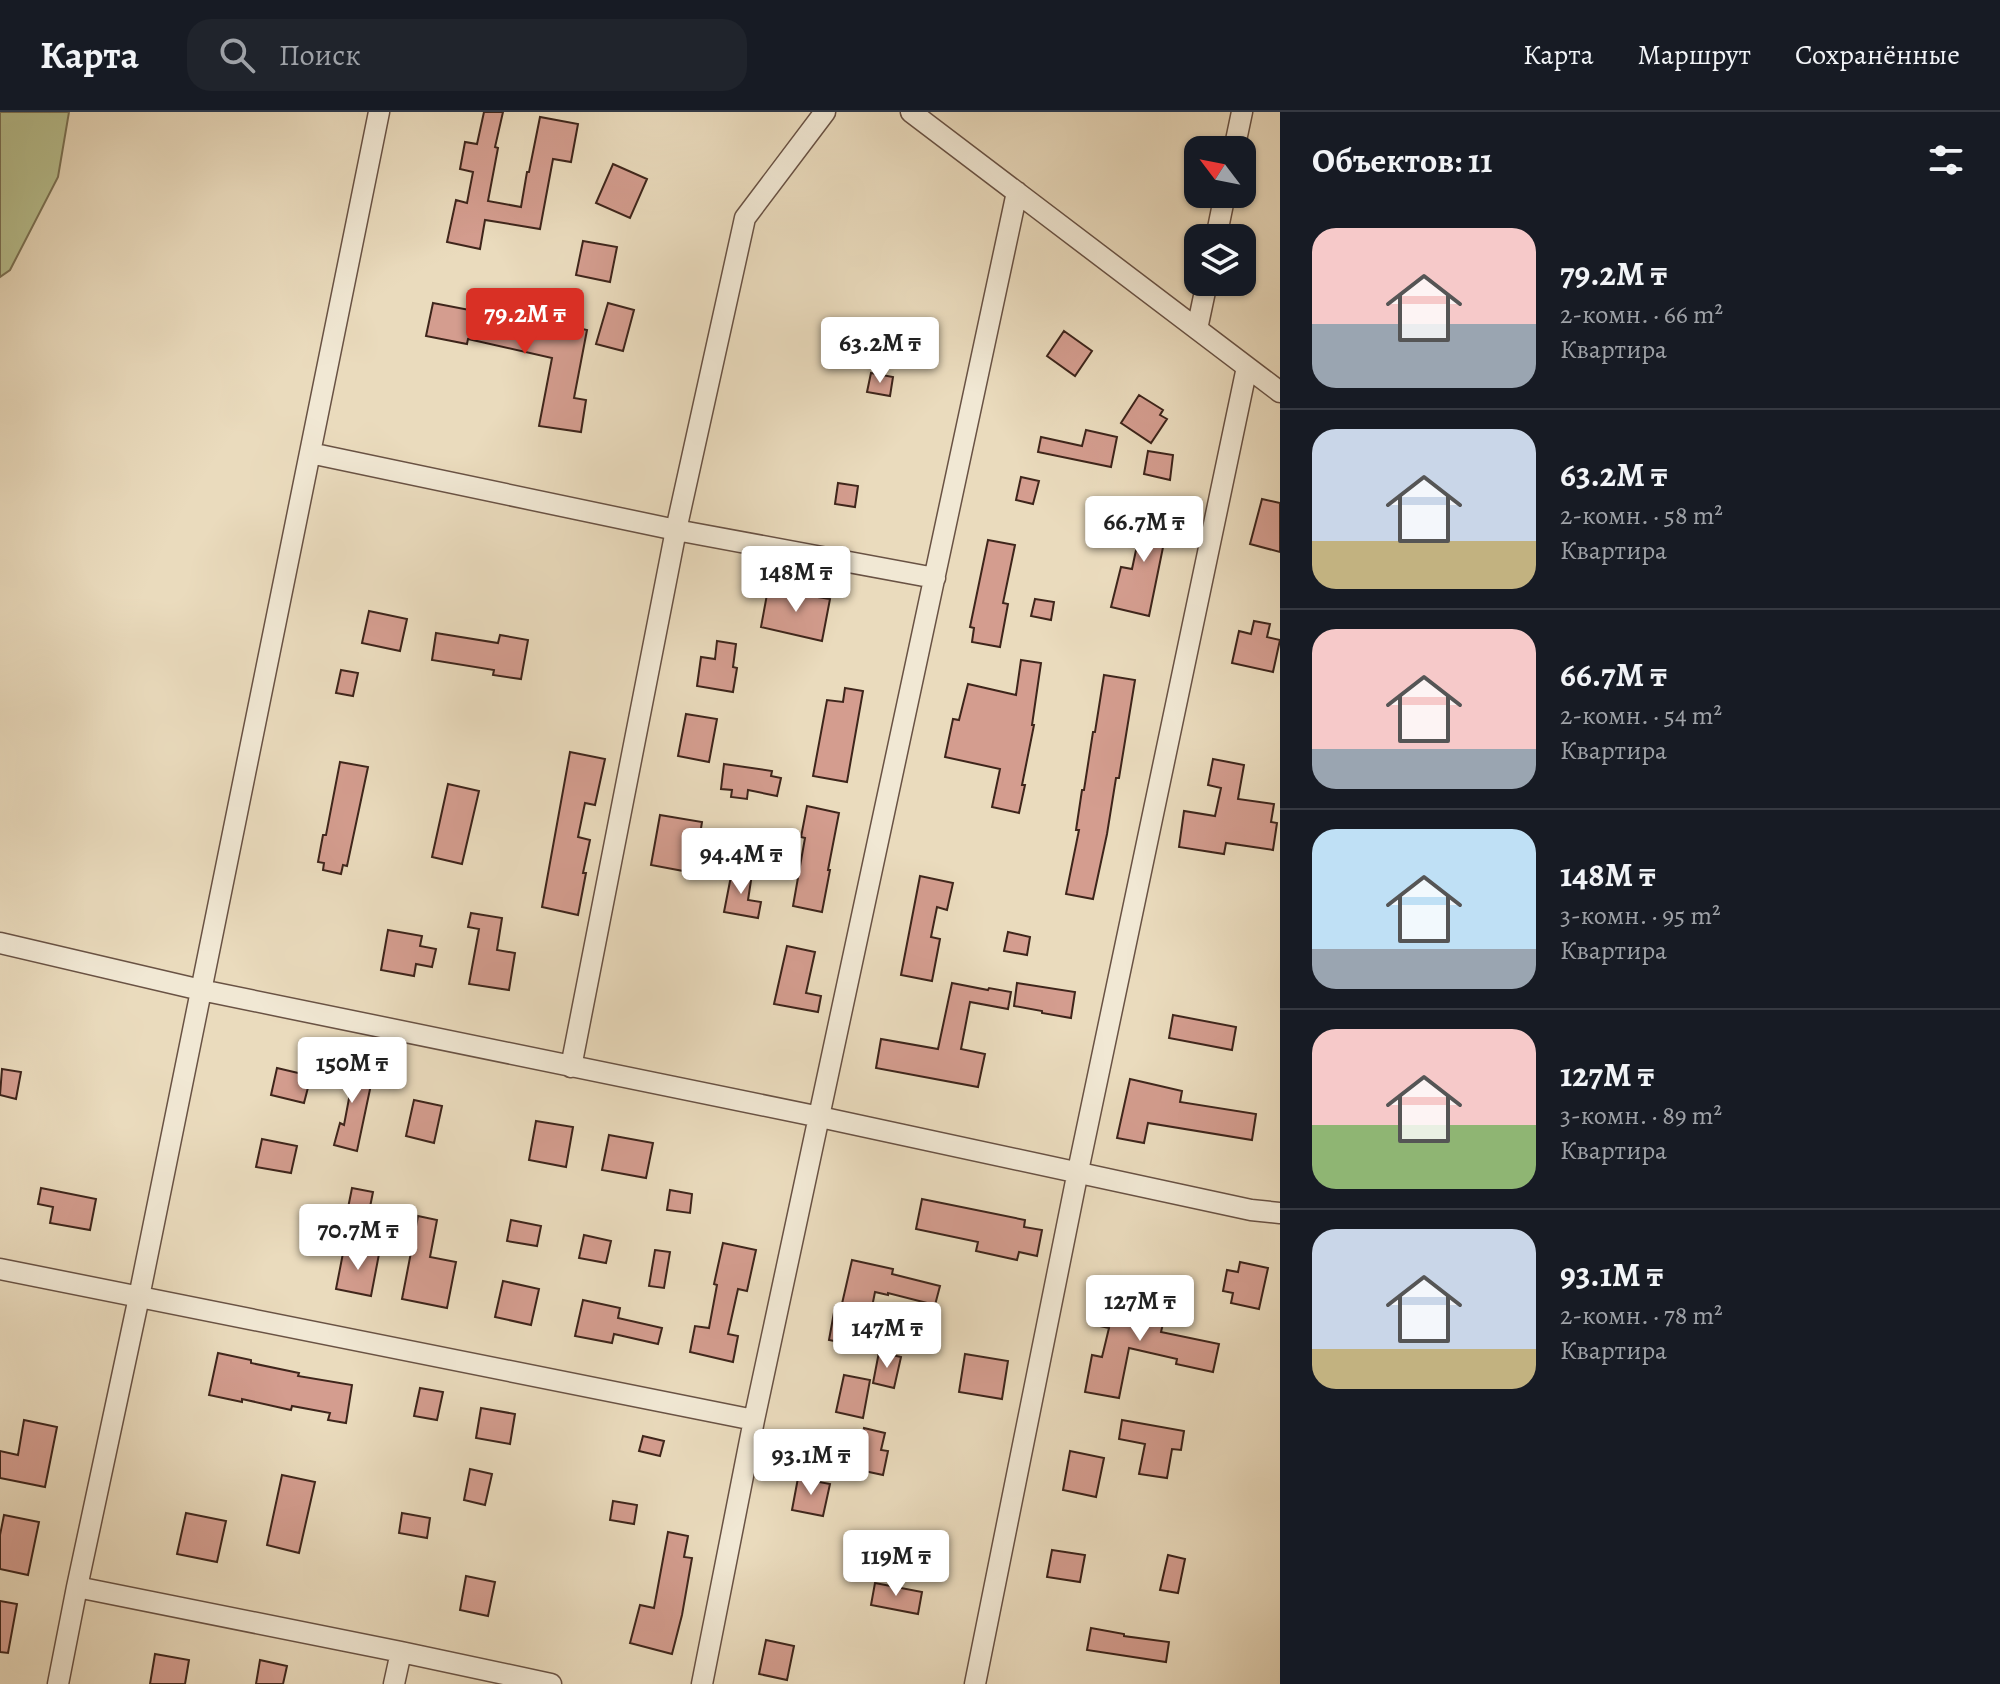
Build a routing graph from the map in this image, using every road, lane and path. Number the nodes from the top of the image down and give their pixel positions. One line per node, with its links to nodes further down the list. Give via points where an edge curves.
1 (379, 112): 11 (street)
2 (825, 112): 12 (street, via 745,218)
3 (1242, 112): 5 (street)
4 (918, 114): 6 (street)
5 (1237, 136)
6 (1017, 192): 8 (street); 13 (street)
7 (1204, 296): 8 (street)
8 (1197, 329): 9 (street)
9 (1247, 367): 10 (street); 18 (street)
10 (1280, 392)
11 (310, 453): 12 (street); 15 (street)
12 (676, 530): 13 (street); 16 (street)
13 (935, 578): 17 (street)
14 (0, 943): 15 (street)
15 (201, 990): 16 (street); 21 (street)
16 (571, 1067): 17 (street)
17 (820, 1117): 18 (street); 22 (street)
18 (1078, 1171): 19 (street); 29 (street)
19 (1280, 1213)
20 (0, 1269): 21 (street)
21 (139, 1297): 22 (street); 23 (street)
22 (754, 1420): 28 (street)
23 (77, 1587): 24 (street); 25 (street)
24 (401, 1652): 26 (street); 27 (street)
25 (58, 1684)
26 (394, 1684)
27 (551, 1684)
28 (702, 1684)
29 (975, 1684)

